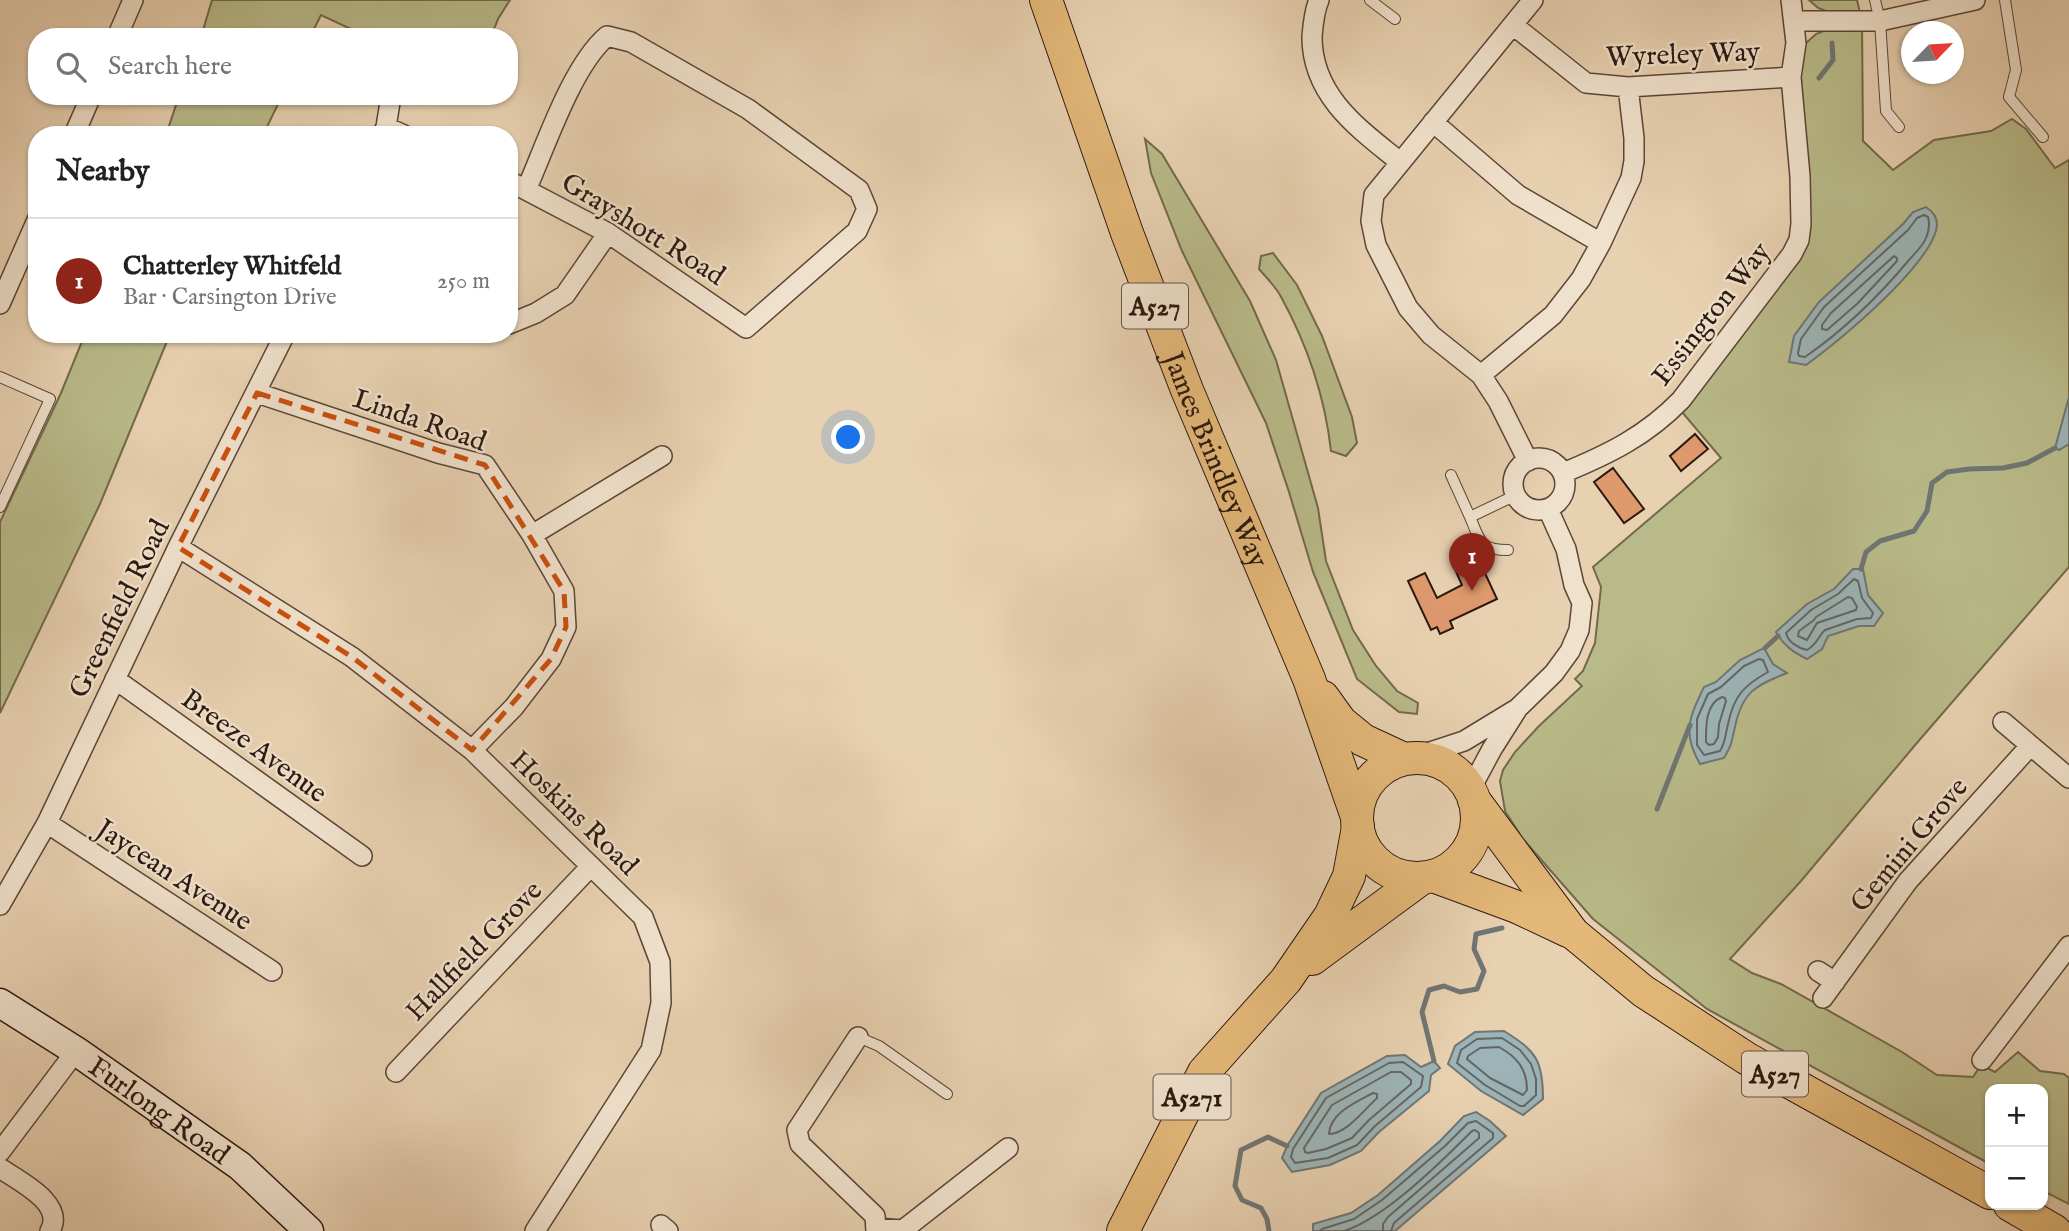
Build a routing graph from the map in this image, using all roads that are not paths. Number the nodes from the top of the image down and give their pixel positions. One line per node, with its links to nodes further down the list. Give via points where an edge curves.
1 (134, 0): 14 (street)
2 (1046, 0): 47 (main road, James Brindley Way / A527, via 1187,390)
3 (1319, 0): 24 (street, via 1312,52 1319,76 1333,103)
4 (1370, 0): 10 (lane)
5 (1533, 0): 13 (street)
6 (1791, 0): 11 (street, Essington Way)
7 (1875, 0): 12 (lane)
8 (1975, 0): 12 (street)
9 (2005, 0): 23 (lane, via 2016,70 2009,97)
10 (1395, 19)
11 (1795, 21): 12 (street); 15 (street, Essington Way)
12 (1880, 21): 22 (lane, via 1886,111)
13 (1513, 25): 16 (street, Wyreley Way, via 1586,83); 19 (street)
14 (121, 28)
15 (1791, 77): 16 (street, Wyreley Way); 37 (street, Essington Way, via 1801,224 1792,254 1667,414 1631,440)
16 (1628, 87): 28 (street, via 1634,161 1631,178)
17 (87, 105): 20 (street)
18 (389, 105): 21 (street)
19 (1433, 122): 24 (street); 28 (street, via 1518,195)
20 (78, 126)
21 (385, 126)
22 (1899, 127)
23 (2043, 137)
24 (1399, 162): 32 (street, via 1374,195 1370,221 1376,245 1408,308 1431,335)
25 (518, 184): 26 (street, Grayshott Road); 26 (street, Grayshott Road, via 570,88 607,36 631,41 748,108 859,190 867,209 858,231 746,328)
26 (608, 233): 30 (street, via 565,295)
27 (28, 240): 29 (street)
28 (1601, 243): 32 (street, via 1553,315)
29 (0, 304)
30 (518, 320)
31 (281, 343): 34 (street, Greenfield Road)
32 (1481, 375): 36 (street)
33 (0, 377): 40 (lane, via 50,399)
34 (257, 393): 43 (street, Linda Road, via 485,465); 44 (street, Greenfield Road)
35 (662, 456): 43 (street)
36 (1528, 461): 37 (street, via 1550,460); 39 (street, via 1515,475)
37 (1563, 473): 41 (street, via 1563,495)
38 (1451, 475): 42 (lane)
39 (1516, 495): 41 (street, via 1528,508); 42 (lane)
40 (0, 507)
41 (1548, 509): 48 (street, via 1582,603 1579,630 1554,673)
42 (1470, 517): 45 (lane, via 1482,544)
43 (533, 535): 51 (street, Linda Road, via 564,591 566,627 551,659 514,707)
44 (178, 547): 46 (street, Greenfield Road); 51 (street, Hoskins Road, via 352,657)
45 (1508, 550)
46 (115, 679): 56 (street, Greenfield Road); 57 (street, Breeze Avenue)
47 (1309, 679): 52 (main road, James Brindley Way / A527, via 1341,722 1363,740); 55 (main road, James Brindley Way / A527)
48 (1518, 708): 52 (street, via 1464,741); 54 (street, via 1492,749)
49 (2003, 722): 50 (street)
50 (2030, 746): 53 (street); 66 (street, Gemini Grove, via 1908,881)
51 (472, 750): 58 (street, Hoskins Road)
52 (1410, 758): 54 (main road, A527, via 1436,761 1454,771); 55 (main road, via 1388,765 1372,777 1360,798)
53 (2069, 778)
54 (1472, 795): 59 (main road, via 1477,814 1469,847 1455,864); 61 (main road, A527)
55 (1357, 822): 59 (main road, A527, via 1362,843 1390,872); 65 (main road, A5271, via 1349,876 1330,916)
56 (47, 823): 60 (street, Greenfield Road); 64 (street, Jaycean Avenue)
57 (362, 856)
58 (591, 866): 71 (street, Hallfield Grove); 81 (street, Hoskins Road, via 643,917 660,962 662,1003 651,1050)
59 (1427, 877): 61 (main road, A527, via 1517,907); 65 (main road, A5271)
60 (0, 905)
61 (1573, 933): 76 (main road, A527, via 1643,991 1746,1058)
62 (2069, 946): 63 (street)
63 (2062, 969): 70 (street)
64 (272, 971)
65 (1286, 979): 82 (main road, A5271, via 1204,1072)
66 (1825, 984)
67 (0, 1003): 69 (street, Furlong Road)
68 (858, 1037): 72 (lane, via 879,1046); 78 (street, via 797,1130 800,1144 875,1216)
69 (76, 1051): 74 (street); 80 (street, Furlong Road, via 240,1166)
70 (1982, 1060)
71 (396, 1072)
72 (947, 1094)
73 (1009, 1148): 78 (street, via 902,1230)
74 (0, 1152)
75 (0, 1168): 79 (street, via 46,1200 53,1215)
76 (1985, 1190)
77 (2019, 1210): 83 (main road)
78 (876, 1229)
79 (50, 1231)
80 (309, 1231)
81 (535, 1231)
82 (1123, 1231)
83 (2055, 1231)

